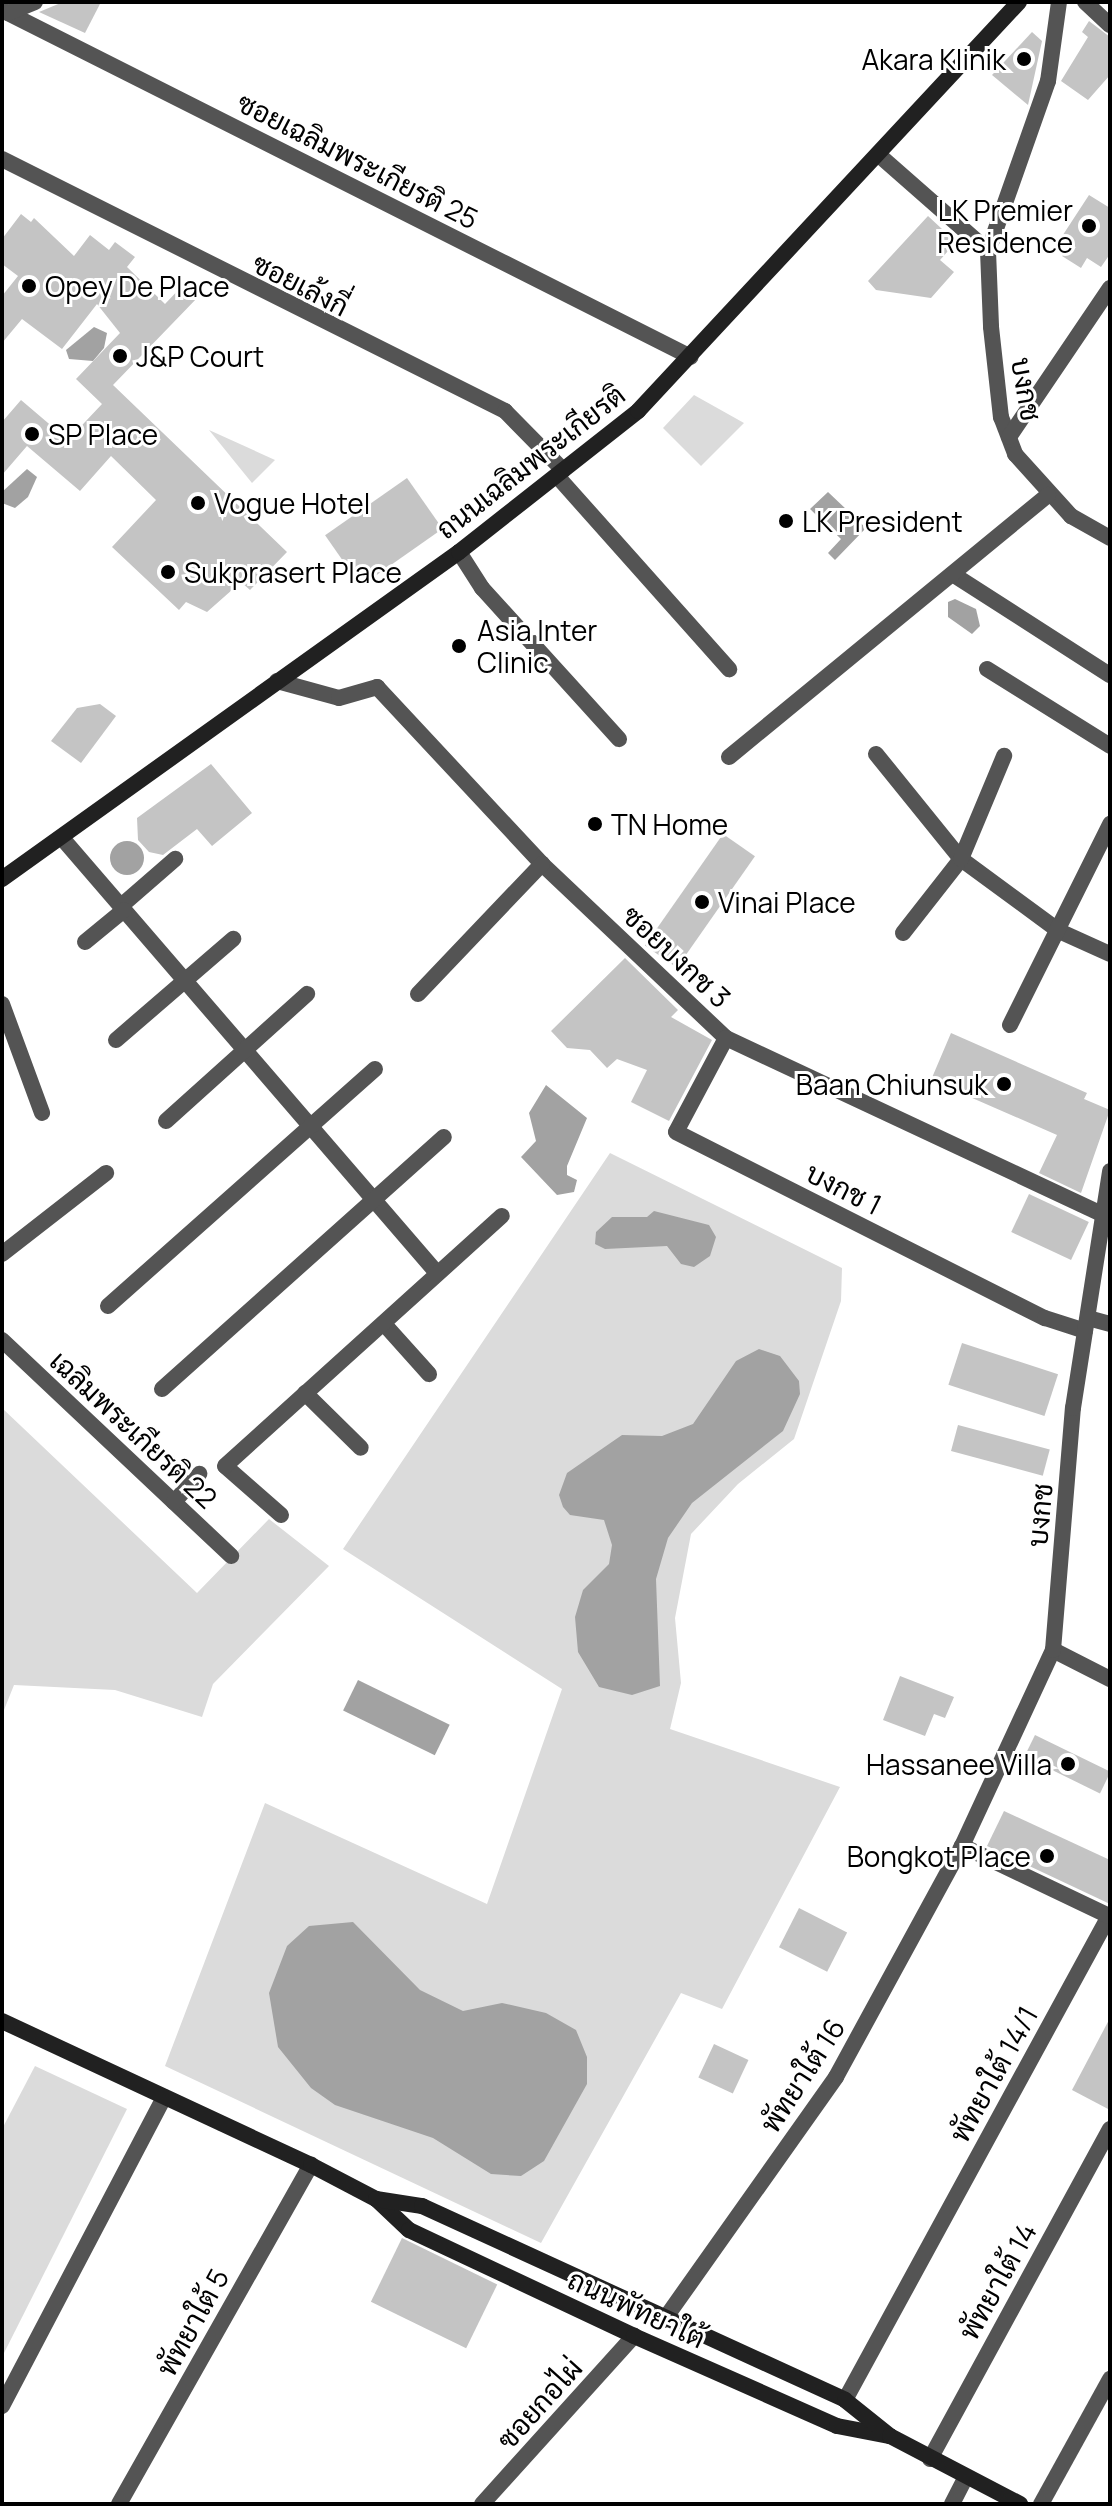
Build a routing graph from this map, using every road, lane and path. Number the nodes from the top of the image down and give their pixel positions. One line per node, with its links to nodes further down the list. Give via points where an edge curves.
1 (35, 2): 5 (street)
2 (1019, 2): 7 (main road, ถนนเฉลิมพระเกียรติ)
3 (1059, 2): 9 (street, via 1048,81)
4 (1085, 2): 6 (street)
5 (5, 12): 11 (street, ซอยเฉลิมพระเกียรติ 25)
6 (1110, 25)
7 (880, 156): 9 (street); 11 (main road, ถนนเฉลิมพระเกียรติ)
8 (2, 159): 13 (street, ซอยเล้งกี่, via 505,411)
9 (988, 251): 12 (street, บงกช, via 1001,417)
10 (1110, 288): 12 (street)
11 (691, 357): 13 (main road, ถนนเฉลิมพระเกียรติ, via 638,411)
12 (1009, 437): 14 (street, บงกช)
13 (560, 473): 16 (main road, ถนนเฉลิมพระเกียรติ); 18 (street, ซอยเล้งกี่)
14 (1048, 495): 15 (street, บงกช); 17 (street)
15 (1110, 538)
16 (459, 552): 21 (main road, ถนนเฉลิมพระเกียรติ); 22 (street, via 482,588)
17 (954, 575): 20 (street); 26 (street)
18 (729, 669)
19 (987, 669): 23 (street)
20 (1110, 675)
21 (277, 681): 28 (main road, ถนนเฉลิมพระเกียรติ); 31 (street, ซอยบงกช 3, via 339,698 377,687)
22 (619, 739)
23 (1110, 746)
24 (876, 754): 30 (street)
25 (1004, 756): 30 (street)
26 (729, 757)
27 (1110, 824): 34 (street)
28 (62, 838): 32 (main road, ถนนเฉลิมพระเกียรติ); 33 (street)
29 (175, 859): 33 (street)
30 (961, 859): 34 (street); 35 (street)
31 (542, 864): 41 (street); 44 (street, ซอยบงกช 3)
32 (2, 879)
33 (122, 908): 37 (street); 39 (street)
34 (1059, 931): 38 (street); 43 (street)
35 (903, 933)
36 (233, 939): 39 (street)
37 (85, 942)
38 (1110, 954)
39 (185, 980): 45 (street); 46 (street)
40 (307, 994): 46 (street)
41 (418, 994)
42 (2, 1004): 48 (street)
43 (1010, 1025)
44 (726, 1038): 55 (street, ซอยบงกช 3); 62 (street, บงกช 1, via 676,1132 1045,1318)
45 (116, 1040)
46 (246, 1051): 49 (street); 50 (street)
47 (375, 1069): 50 (street)
48 (42, 1113)
49 (166, 1121)
50 (309, 1124): 54 (street); 59 (street)
51 (444, 1137): 54 (street)
52 (1110, 1171): 55 (street, บงกช)
53 (106, 1173): 57 (street)
54 (375, 1201): 58 (street); 65 (street)
55 (1103, 1215): 62 (street, บงกช)
56 (502, 1216): 58 (street)
57 (2, 1254)
58 (437, 1273): 61 (street)
59 (108, 1306)
60 (1110, 1324): 62 (street)
61 (385, 1325): 64 (street); 66 (street)
62 (1087, 1325): 72 (street, บงกช)
63 (2, 1340): 69 (street, เฉลิมพระเกียรติ 22)
64 (429, 1374)
65 (162, 1389)
66 (305, 1393): 67 (street); 70 (street, via 225,1466)
67 (361, 1448)
68 (199, 1474): 69 (street)
69 (174, 1502): 71 (street, เฉลิมพระเกียรติ 22)
70 (281, 1515)
71 (231, 1556)
72 (1053, 1650): 73 (street); 74 (street, บงกช)
73 (1110, 1679)
74 (962, 1846): 80 (street, พัทยาใต้ 16, via 836,2077); 83 (street, พัทยาใต้ 14/1, via 1109,1916)
75 (2, 2021): 76 (main road, ถนนพัทยาใต้)
76 (164, 2097): 78 (main road, ถนนพัทยาใต้); 84 (street)
77 (1110, 2129): 86 (street, พัทยาใต้ 14)
78 (311, 2165): 79 (main road, ถนนพัทยาใต้); 88 (street, พัทยาใต้ 5)
79 (376, 2199): 80 (main road, ถนนพัทยาใต้, via 422,2206); 81 (main road, ถนนพัทยาใต้, via 409,2230)
80 (664, 2320): 83 (main road, ถนนพัทยาใต้)
81 (634, 2336): 85 (main road, ถนนพัทยาใต้, via 837,2426); 89 (street, ซอยกอไผ่)
82 (1110, 2379): 92 (street)
83 (845, 2400): 85 (main road, ถนนพัทยาใต้)
84 (2, 2406)
85 (890, 2436): 86 (main road, ถนนพัทยาใต้)
86 (930, 2459): 87 (main road, ถนนพัทยาใต้)
87 (966, 2477): 90 (street); 91 (main road, ถนนพัทยาใต้)
88 (119, 2504)
89 (482, 2504)
90 (952, 2504)
91 (1020, 2504)
92 (1041, 2504)

